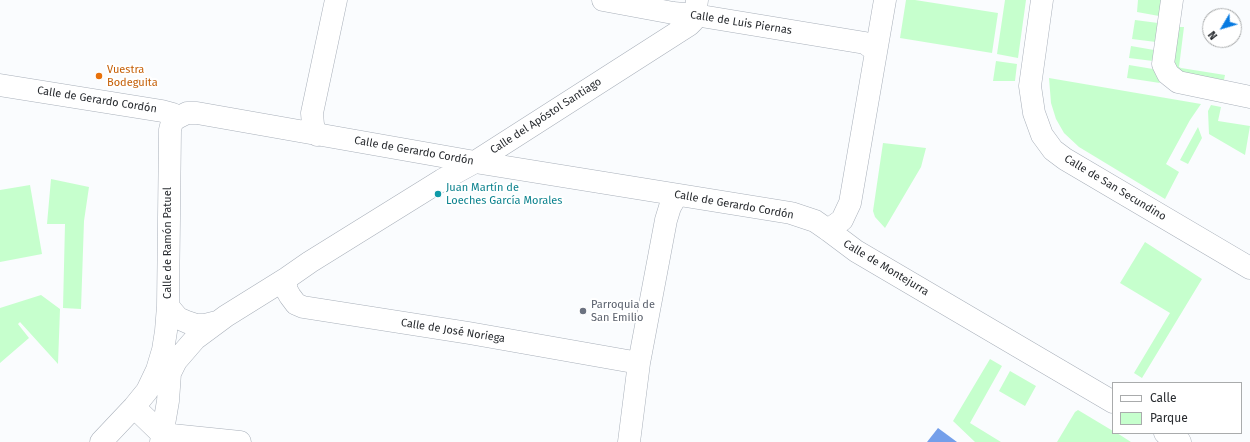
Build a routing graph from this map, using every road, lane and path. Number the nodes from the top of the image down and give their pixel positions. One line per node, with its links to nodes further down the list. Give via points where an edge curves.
1 (336, 0): 11 (street, via 312,112)
2 (603, 0): 6 (street, Calle de Luis Piernas, via 673,13)
3 (885, 0): 7 (street, Calle de Montejurra)
4 (1042, 0): 15 (street, Calle de San Secundino, via 1030,86 1034,113 1042,135 1053,150)
5 (1172, 0): 9 (street, via 1163,64 1168,74 1178,82)
6 (696, 7): 7 (street, Calle de Luis Piernas, via 865,43); 12 (street, Calle del Apóstol Santiago, via 689,25)
7 (876, 51): 14 (street, Calle de Montejurra, via 850,204 842,220)
8 (0, 85): 10 (street, Calle de Gerardo Cordón, via 162,111)
9 (1250, 97)
10 (177, 118): 11 (street, Calle de Gerardo Cordón, via 186,113 197,113); 17 (street, Calle de Ramón Patuel, via 172,122 170,130)
11 (317, 135): 12 (street, Calle de Gerardo Cordón)
12 (475, 162): 13 (street, Calle de Gerardo Cordón); 16 (street, Calle del Apóstol Santiago, via 442,180)
13 (677, 195): 14 (street, Calle de Gerardo Cordón, via 791,213 815,221); 19 (street, via 666,220)
14 (828, 230): 21 (street, Calle de Montejurra, via 856,251)
15 (1250, 268)
16 (287, 278): 18 (street, Calle del Apóstol Santiago); 19 (street, Calle de José Noriega, via 286,289 296,304 303,307)
17 (168, 306): 18 (street, Calle del Apóstol Santiago, via 178,318 187,322 200,325); 20 (street, Calle de Ramón Patuel)
18 (217, 322): 20 (street, Calle del Apóstol Santiago)
19 (639, 363): 27 (street)
20 (166, 365): 22 (street, Calle del Apóstol Santiago); 24 (street, via 170,373)
21 (1112, 401)
22 (134, 407): 24 (street); 25 (street, Calle del Apóstol Santiago)
23 (1167, 434): 28 (street)
24 (162, 438): 26 (street)
25 (101, 442)
26 (240, 442)
27 (628, 442)
28 (1180, 442)

